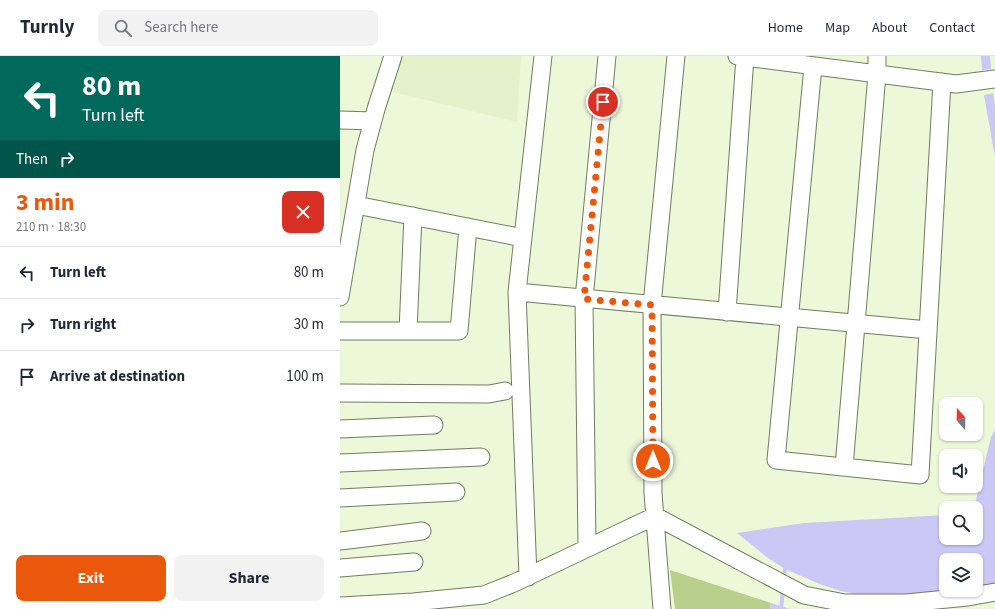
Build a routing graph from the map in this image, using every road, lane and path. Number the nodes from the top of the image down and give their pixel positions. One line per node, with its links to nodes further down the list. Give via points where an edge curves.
1 (393, 56): 12 (street)
2 (543, 56): 16 (street)
3 (607, 56): 19 (street)
4 (676, 56): 20 (street)
5 (877, 56): 8 (street)
6 (741, 57): 7 (street); 21 (street)
7 (813, 66): 8 (street); 22 (street)
8 (877, 74): 10 (street); 23 (street)
9 (995, 79): 10 (street, via 956,84)
10 (942, 82): 24 (street)
11 (340, 120): 12 (street)
12 (373, 121): 13 (street, via 365,150)
13 (356, 205): 14 (street); 18 (street)
14 (413, 216): 15 (street); 26 (street)
15 (468, 227): 16 (street); 26 (street, via 459,331)
16 (523, 238): 17 (street)
17 (517, 292): 19 (street); 42 (street)
18 (340, 297)
19 (584, 299): 20 (street); 39 (street)
20 (652, 305): 21 (street); 36 (street)
21 (727, 312): 22 (street)
22 (790, 317): 23 (street); 33 (street, via 776,460)
23 (856, 323): 24 (street); 33 (street)
24 (928, 330): 33 (street, via 920,475)
25 (340, 331): 26 (street)
26 (408, 331)
27 (505, 391): 28 (street, via 490,394)
28 (340, 393)
29 (434, 425): 30 (street)
30 (340, 429)
31 (481, 457): 32 (street)
32 (340, 463)
33 (844, 467)
34 (456, 492): 35 (street)
35 (340, 498)
36 (655, 516): 39 (street); 43 (street, via 804,594 846,603 906,603); 45 (street)
37 (422, 531): 38 (street)
38 (340, 540)
39 (587, 548): 42 (street)
40 (414, 562): 41 (street)
41 (340, 568)
42 (528, 577): 44 (street, via 484,595)
43 (995, 592)
44 (340, 606)
45 (662, 609)

